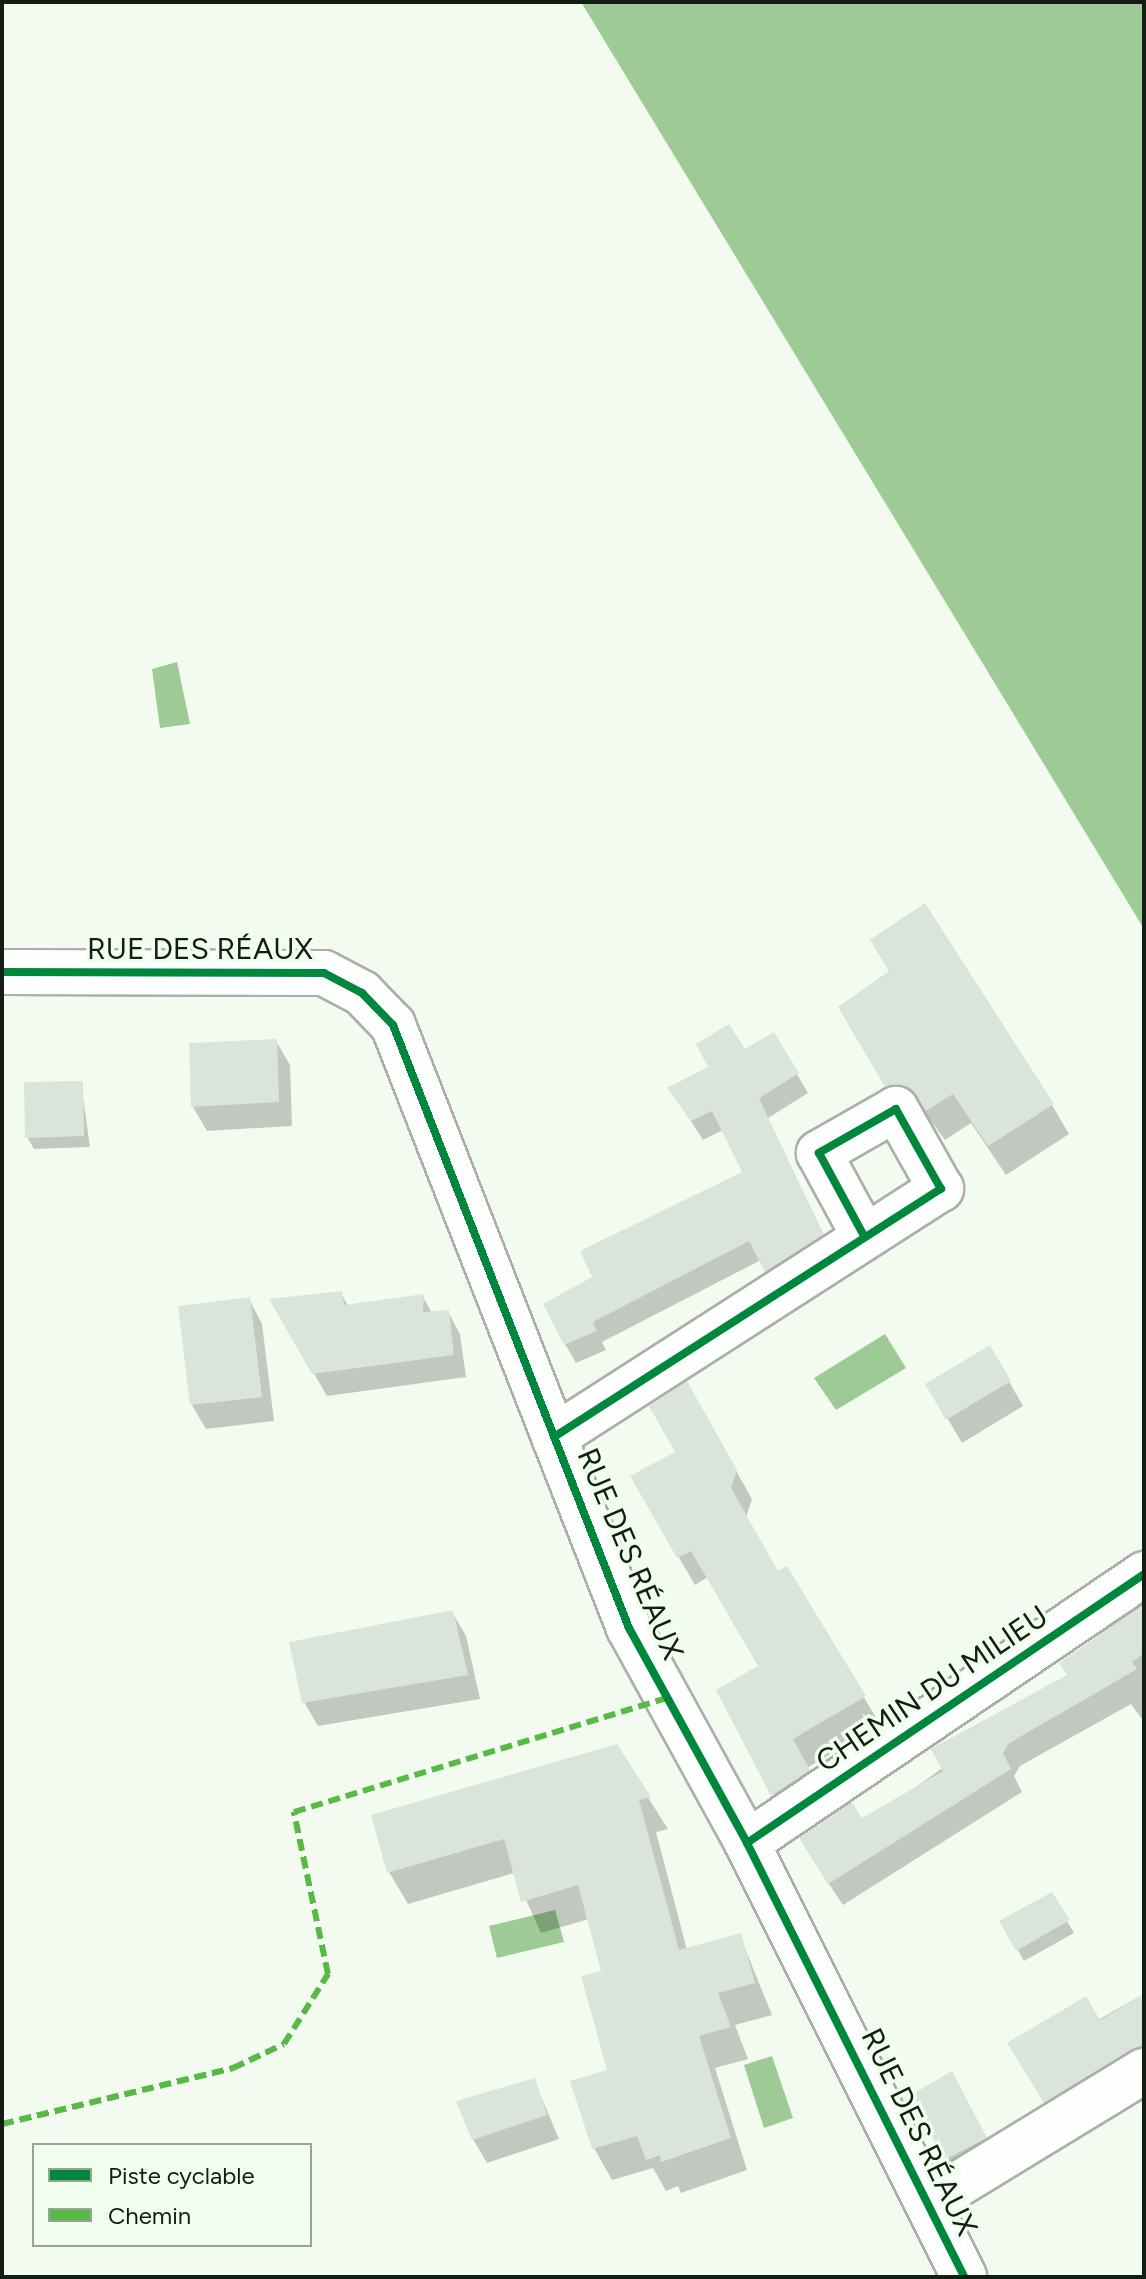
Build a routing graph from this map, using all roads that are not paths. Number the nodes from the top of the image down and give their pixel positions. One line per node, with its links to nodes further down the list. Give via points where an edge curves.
1 (2, 972): 3 (street, RUE DES RÉAUX, via 324,973 362,993 393,1025)
2 (863, 1234): 3 (street)
3 (554, 1437): 5 (street, RUE DES RÉAUX, via 629,1628)
4 (1144, 1574): 5 (street, CHEMIN DU MILIEU)
5 (747, 1843): 7 (street, RUE DES RÉAUX)
6 (1144, 2071): 7 (street)
7 (929, 2202): 8 (street, RUE DES RÉAUX)
8 (964, 2277)

